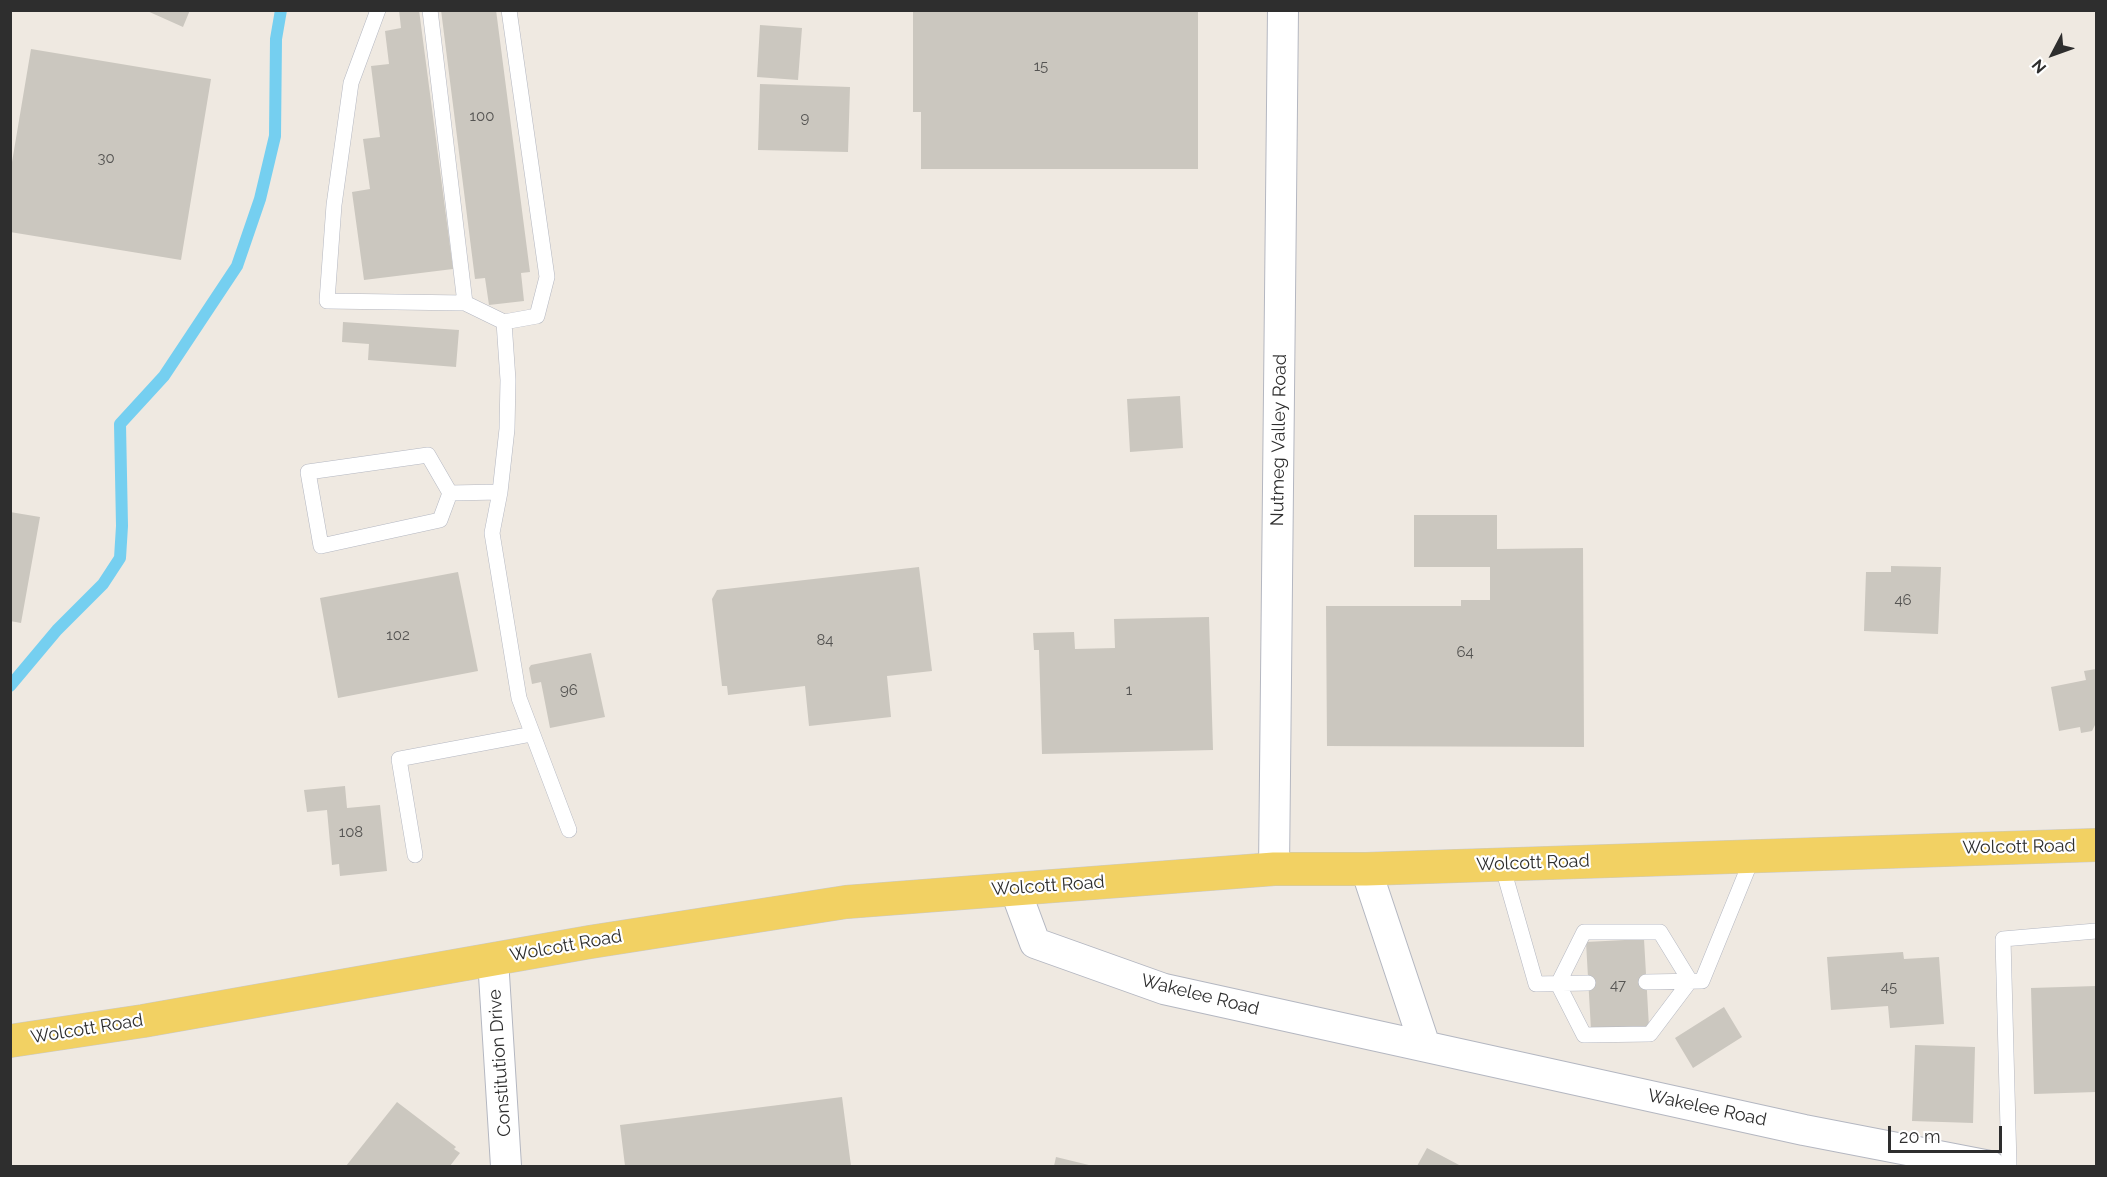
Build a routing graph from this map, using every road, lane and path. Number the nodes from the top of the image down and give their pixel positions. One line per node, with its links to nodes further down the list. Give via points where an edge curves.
1 (378, 10): 5 (lane, via 351,83 334,205 327,301)
2 (430, 10): 5 (lane)
3 (509, 10): 6 (lane, via 547,277 537,316)
4 (1283, 10): 15 (street, Nutmeg Valley Road)
5 (465, 303): 6 (lane)
6 (504, 322): 7 (lane, via 507,429)
7 (500, 492): 8 (lane); 9 (lane, via 492,533 519,698)
8 (450, 493): 8 (lane, via 440,520 321,546 308,472 428,455)
9 (532, 734): 10 (lane); 12 (lane, via 399,759)
10 (569, 830)
11 (2097, 845): 13 (main road, Wolcott Road)
12 (415, 855)
13 (1753, 856): 14 (main road, Wolcott Road); 20 (lane, via 1702,981)
14 (1502, 865): 16 (main road, Wolcott Road); 23 (lane, via 1536,984)
15 (1274, 869): 16 (main road, Wolcott Road); 17 (main road, Wolcott Road)
16 (1366, 869): 25 (street)
17 (1015, 889): 19 (main road, Wolcott Road, via 846,902); 25 (street, Wakelee Road, via 1035,943 1164,989)
18 (2097, 931): 28 (lane, via 2003,939)
19 (493, 959): 24 (main road, Wolcott Road); 26 (street, Constitution Drive)
20 (1690, 981): 21 (lane); 23 (lane, via 1650,1034 1584,1035); 23 (lane, via 1660,932 1584,932)
21 (1646, 982)
22 (1588, 983): 23 (lane)
23 (1558, 984)
24 (10, 1041)
25 (1425, 1046): 27 (street, Wakelee Road)
26 (506, 1167)
27 (1990, 1167)
28 (2009, 1167)

